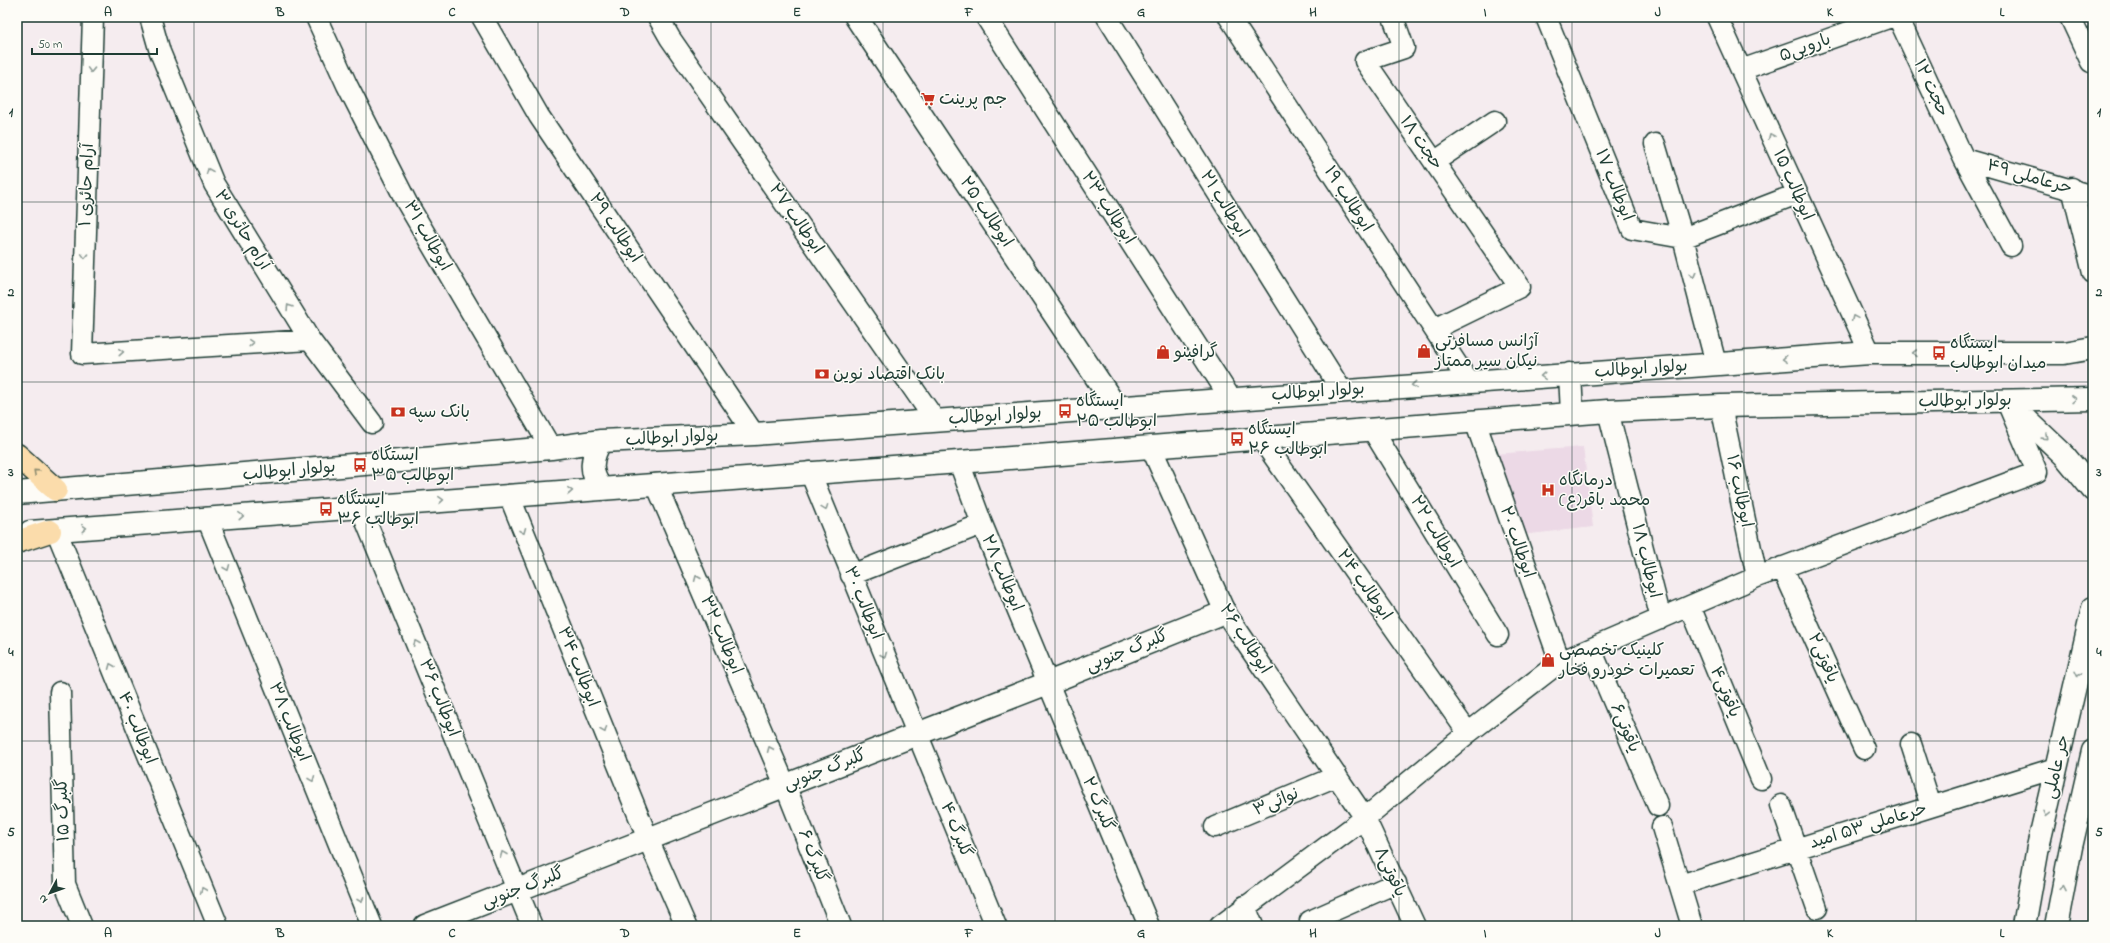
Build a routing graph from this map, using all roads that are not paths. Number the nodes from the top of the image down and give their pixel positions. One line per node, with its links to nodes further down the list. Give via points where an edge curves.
1 (93, 17): 29 (street, آرام حائری ۱, one-way to 29, via 82,354)
2 (150, 17): 29 (street, آرام حائری ۳, one-way to 2, via 214,184 160,52)
3 (316, 17): 51 (street, ابوطالب ۳۱, via 347,85 407,203)
4 (482, 17): 47 (street, ابوطالب ۲۹, via 539,116)
5 (658, 17): 43 (street, ابوطالب ۲۷, via 670,38)
6 (856, 17): 40 (main road, ابوطالب ۲۵)
7 (986, 17): 36 (street, ابوطالب ۲۳)
8 (1107, 17): 35 (street, ابوطالب ۲۱)
9 (1229, 17): 28 (street, ابوطالب ۱۹)
10 (1393, 17): 21 (street, حجت ۱۸, via 1404,48 1365,61)
11 (1546, 17): 25 (street, ابوطالب ۱۷, via 1632,229)
12 (1717, 17): 17 (street, ابوطالب ۱۵)
13 (1891, 17): 17 (street, بارویی۵)
14 (1898, 17): 20 (street, حجت ۱۲)
15 (2070, 17): 16 (street)
16 (2091, 62)
17 (1741, 70): 23 (street, ابوطالب ۱۵, one-way to 17)
18 (1495, 122): 21 (street)
19 (1655, 144): 25 (street)
20 (1964, 159): 22 (street, حرعاملی ۴۹); 26 (street, حجت ۱۲)
21 (1434, 162): 28 (street, حجت ۱۸, via 1520,286)
22 (2072, 188): 24 (street, حرعاملی ۴۹); 27 (street)
23 (1797, 194): 25 (street); 31 (street, ابوطالب ۱۵, one-way to 23)
24 (2093, 196)
25 (1683, 238): 32 (street, one-way to 32)
26 (2011, 246)
27 (2093, 273)
28 (1434, 329): 34 (street, ابوطالب ۱۹)
29 (310, 340): 45 (street, آرام حائری ۳)
30 (2093, 348): 31 (main road, بولوار ابوطالب, one-way to 31, via 2064,353)
31 (1870, 353): 32 (main road, بولوار ابوطالب, one-way to 32)
32 (1716, 364): 33 (main road, بولوار ابوطالب)
33 (1570, 374): 34 (main road, بولوار ابوطالب, one-way to 34); 42 (main road)
34 (1468, 381): 35 (main road, بولوار ابوطالب, one-way to 35)
35 (1342, 391): 36 (main road, بولوار ابوطالب)
36 (1231, 399): 40 (main road, بولوار ابوطالب)
37 (2093, 399): 38 (main road, بولوار ابوطالب, one-way to 37)
38 (2007, 401): 39 (main road, بولوار ابوطالب); 58 (main road, one-way to 58, via 2064,455); 67 (street, via 2037,472)
39 (1721, 406): 41 (main road, بولوار ابوطالب); 69 (street, ابوطالب ۱۶)
40 (1116, 407): 43 (main road, بولوار ابوطالب)
41 (1608, 411): 42 (main road, بولوار ابوطالب); 73 (street, ابوطالب ۱۸)
42 (1572, 413): 44 (main road, بولوار ابوطالب)
43 (935, 420): 47 (main road, بولوار ابوطالب)
44 (1475, 421): 46 (main road, بولوار ابوطالب); 76 (street, ابوطالب ۲۰)
45 (372, 423)
46 (1372, 429): 48 (main road, بولوار ابوطالب); 74 (street, ابوطالب ۲۲)
47 (754, 434): 49 (main road, بولوار ابوطالب)
48 (1260, 437): 50 (main road, بولوار ابوطالب); 79 (street, ابوطالب ۲۴)
49 (601, 441): 51 (main road, بولوار ابوطالب); 56 (main road, via 595,452 592,467)
50 (1152, 447): 53 (main road, بولوار ابوطالب); 72 (street, ابوطالب ۲۶)
51 (551, 448): 57 (main road, بولوار ابوطالب)
52 (17, 455): 57 (main road, one-way to 52)
53 (959, 462): 54 (main road, بولوار ابوطالب); 63 (street, ابوطالب ۲۸)
54 (810, 472): 55 (main road, بولوار ابوطالب); 68 (street, ابوطالب ۳۰, one-way to 68)
55 (656, 484): 56 (main road, بولوار ابوطالب); 87 (street, ابوطالب ۳۲, one-way to 55)
56 (601, 488): 60 (main road, بولوار ابوطالب, one-way to 56)
57 (56, 490): 59 (main road, بولوار ابوطالب)
58 (2093, 490)
59 (17, 493)
60 (508, 495): 61 (main road, بولوار ابوطالب, one-way to 60); 94 (street, ابوطالب ۳۴, one-way to 94)
61 (360, 507): 62 (main road, بولوار ابوطالب, one-way to 61); 98 (street, ابوطالب ۳۶, one-way to 61)
62 (207, 518): 64 (main road, بولوار ابوطالب, one-way to 62); 104 (street, ابوطالب ۳۸, one-way to 104)
63 (982, 524): 68 (street); 77 (street, ابوطالب ۲۸)
64 (53, 530): 65 (main road, بولوار ابوطالب); 66 (main road); 103 (street, ابوطالب ۴۰, one-way to 64)
65 (17, 533)
66 (17, 542)
67 (1782, 567): 69 (street); 82 (street, یاقوتی۲)
68 (851, 575): 80 (street, ابوطالب ۳۰, one-way to 80)
69 (1757, 577): 70 (street)
70 (1690, 606): 73 (street); 86 (street, یاقوتی۴)
71 (2093, 608): 84 (main road, حر عاملی, one-way to 84)
72 (1225, 612): 77 (main road, گلبرگ جنوبی); 85 (street, ابوطالب ۲۶)
73 (1660, 619): 75 (street)
74 (1498, 635)
75 (1591, 649): 76 (street); 89 (street, یاقوتی۶)
76 (1560, 662): 79 (street)
77 (1048, 683): 80 (main road, گلبرگ جنوبی); 110 (street, گلبرگ ۲)
78 (60, 692): 102 (street, گلبرگ ۱۵, via 65,884)
79 (1468, 733): 91 (street)
80 (917, 734): 87 (main road, گلبرگ جنوبی); 109 (street, گلبرگ ۴)
81 (1911, 744): 90 (street)
82 (1864, 749)
83 (2093, 751): 116 (main road, حر عاملی, one-way to 83)
84 (2056, 770): 90 (street, حرعاملی ۵۳ امید); 115 (main road, حر عاملی, one-way to 115, via 2038,847)
85 (1337, 776): 91 (street, ابوطالب ۲۶); 92 (street, نوائی۳)
86 (1761, 779)
87 (785, 785): 94 (main road, گلبرگ جنوبی); 108 (street, گلبرگ ۶)
88 (1781, 805): 95 (street)
89 (1658, 806)
90 (1931, 806): 95 (street, حرعاملی ۵۳ امید)
91 (1365, 818): 96 (street, یاقوتی۸); 99 (street)
92 (1215, 827)
93 (1662, 827): 97 (street)
94 (648, 839): 98 (main road, گلبرگ جنوبی); 107 (street, ابوطالب ۳۴)
95 (1796, 848): 97 (street, حرعاملی ۵۳ امید); 100 (street)
96 (1396, 883): 101 (street); 113 (street, یاقوتی۸)
97 (1680, 885): 114 (street)
98 (518, 890): 105 (main road, گلبرگ جنوبی); 106 (street, ابوطالب ۳۶)
99 (1245, 906): 111 (street); 112 (street)
100 (1817, 908)
101 (1310, 922)
102 (82, 926)
103 (218, 926)
104 (372, 926)
105 (425, 926)
106 (532, 926)
107 (686, 926)
108 (841, 926)
109 (996, 926)
110 (1149, 926)
111 (1220, 926)
112 (1253, 926)
113 (1415, 926)
114 (1692, 926)
115 (2024, 926)
116 (2056, 926)

